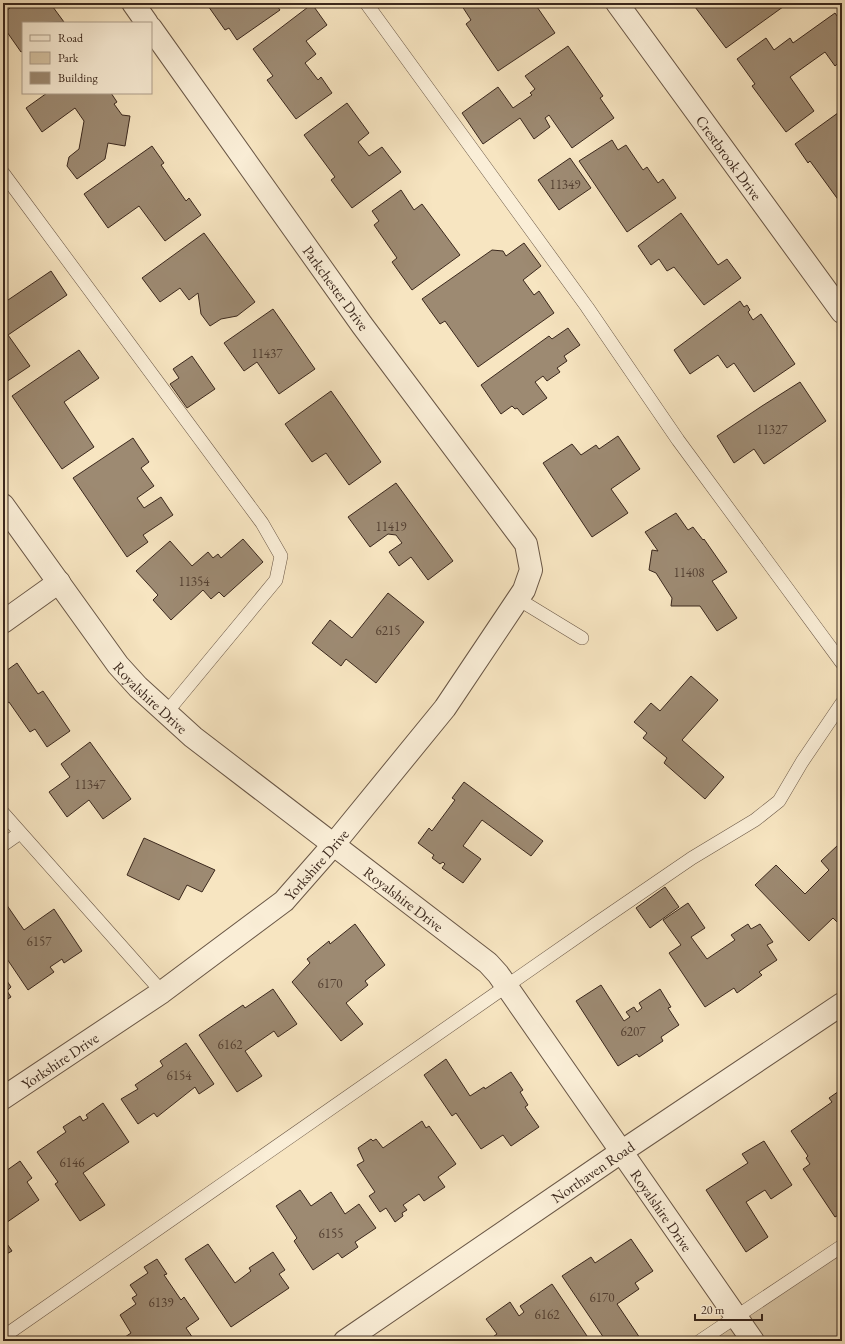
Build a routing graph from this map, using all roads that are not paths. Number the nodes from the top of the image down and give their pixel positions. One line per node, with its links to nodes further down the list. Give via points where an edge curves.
1 (133, 3): 4 (street)
2 (366, 3): 14 (lane, via 587,307 678,440)
3 (617, 3): 7 (street, Crestbrook Drive)
4 (146, 22)
5 (152, 29): 9 (street, Parkchester Drive, via 362,325)
6 (3, 173): 16 (lane, via 262,523 281,556 276,580)
7 (842, 312)
8 (3, 505): 10 (street, Royalshire Drive)
9 (526, 544): 11 (street, Yorkshire Drive, via 531,570)
10 (60, 582): 12 (street); 16 (street, Royalshire Drive, via 118,664 138,688)
11 (518, 599): 13 (lane); 19 (street, Yorkshire Drive, via 445,708)
12 (3, 622)
13 (582, 638)
14 (842, 664)
15 (842, 703): 21 (lane, via 779,801 755,820 692,858)
16 (166, 713): 19 (street, Royalshire Drive, via 193,737)
17 (3, 813): 18 (lane)
18 (20, 833): 20 (lane); 22 (lane)
19 (334, 844): 21 (street, Royalshire Drive, via 488,963); 22 (street, Yorkshire Drive, via 284,901)
20 (3, 845)
21 (507, 986): 25 (street, Royalshire Drive); 28 (lane)
22 (162, 992): 24 (street, Yorkshire Drive)
23 (842, 1004): 25 (street, Northaven Road)
24 (3, 1098)
25 (621, 1152): 27 (street, Royalshire Drive); 29 (street, Northaven Road)
26 (842, 1246): 27 (lane)
27 (736, 1317): 30 (lane); 31 (street, Royalshire Drive)
28 (3, 1337)
29 (345, 1341)
30 (700, 1341)
31 (754, 1341)

